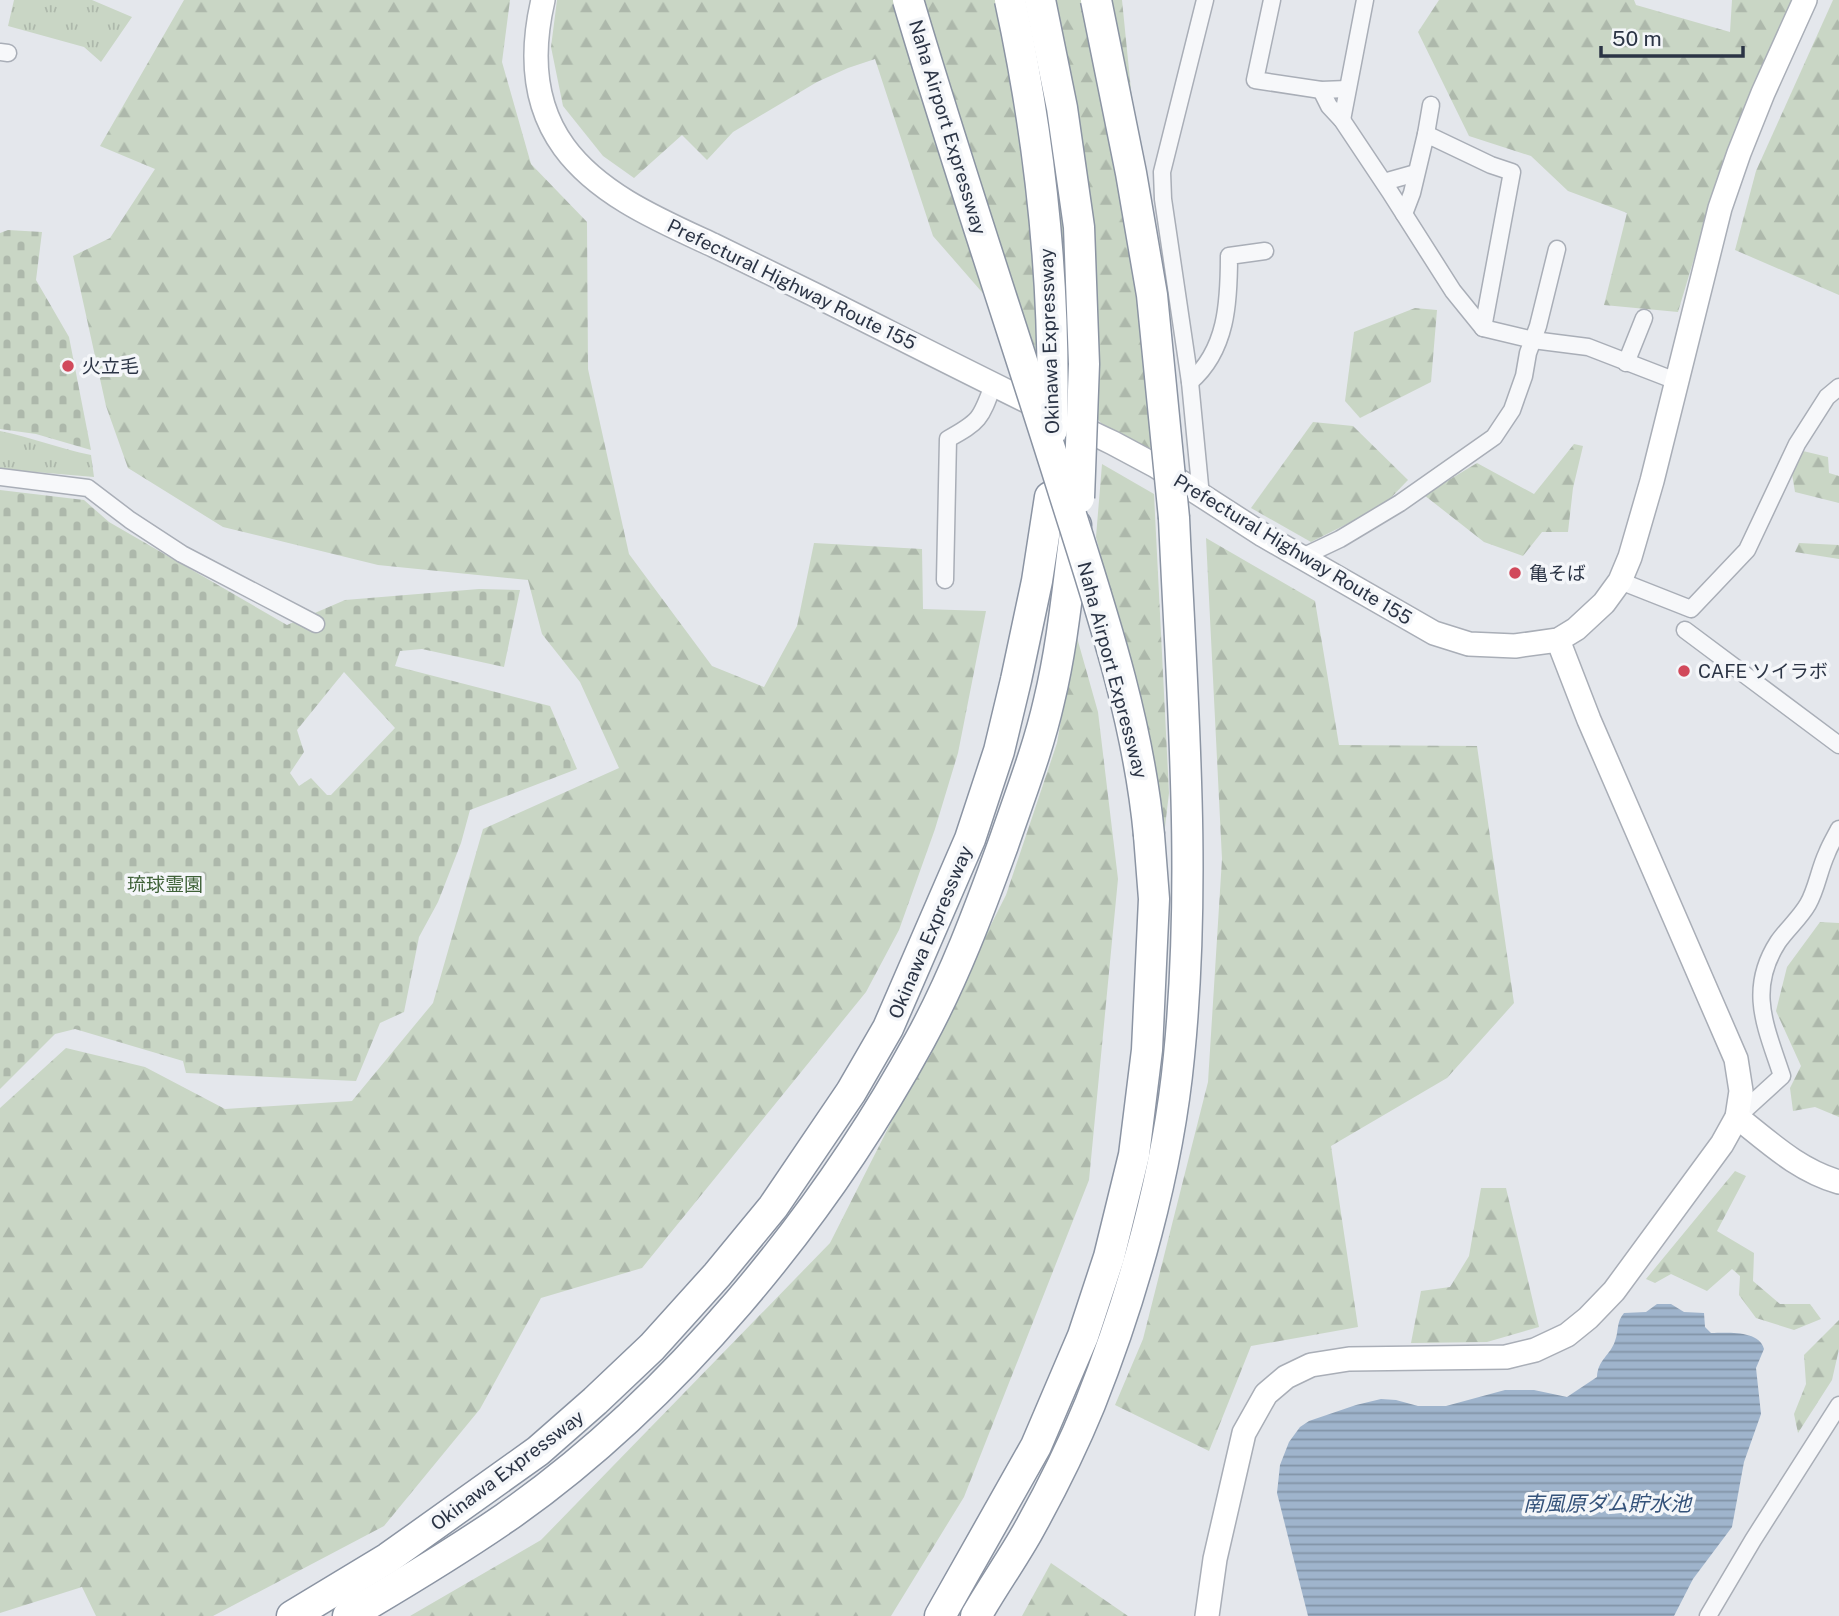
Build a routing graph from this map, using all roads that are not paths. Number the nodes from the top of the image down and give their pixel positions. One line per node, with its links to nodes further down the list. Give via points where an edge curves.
1 (543, 0): 26 (main road, Prefectural Highway Route 155, via 535,70 540,97 553,132 576,162 641,209)
2 (908, 0): 43 (highway, Naha Airport Expressway, bridge, via 1107,632 1145,794 1154,899 1141,1102 1134,1155 1110,1257 1079,1347 1036,1446)
3 (1010, 0): 41 (highway, Okinawa Expressway, bridge, via 1044,196 1054,365 1050,497 1037,581 999,751 970,839 888,1028 773,1207 652,1347 538,1451 388,1558)
4 (1040, 0): 42 (highway, Okinawa Expressway, bridge, via 1079,227 1084,365 1079,498 1052,690 1024,784 952,976 920,1040 855,1148 771,1262 675,1371 506,1517)
5 (1096, 0): 44 (highway, bridge, via 1152,295 1174,518 1188,917 1179,1057 1163,1157 1139,1261 1112,1347 1088,1408 1027,1533)
6 (1205, 0): 25 (street, via 1162,172)
7 (1272, 0): 11 (street, via 1255,80)
8 (1365, 0): 10 (street)
9 (1805, 0): 24 (main road, Prefectural Highway Route 155, via 1758,105 1720,208)
10 (1347, 89): 11 (street); 13 (street)
11 (1321, 90): 13 (street)
12 (1432, 105): 14 (street)
13 (1342, 120): 16 (street)
14 (1426, 134): 15 (street); 21 (street, via 1512,172)
15 (1416, 173): 16 (street); 17 (street)
16 (1384, 182): 17 (street)
17 (1404, 214): 21 (street, via 1453,291)
18 (1558, 249): 22 (street)
19 (1265, 251): 25 (street, via 1229,256 1226,318 1214,352)
20 (1644, 318): 23 (street)
21 (1483, 328): 22 (street)
22 (1532, 340): 23 (street, via 1588,347); 30 (street, via 1512,410 1494,437 1400,503)
23 (1626, 363): 24 (street)
24 (1676, 381): 32 (main road, Prefectural Highway Route 155, via 1638,532)
25 (1190, 382): 29 (street)
26 (993, 386): 29 (main road, Prefectural Highway Route 155, via 1113,443); 31 (street, via 980,419 948,439)
27 (1839, 387): 32 (street, via 1827,397 1797,444 1747,550 1691,610)
28 (0, 477): 33 (street, via 89,488 182,554)
29 (1201, 496): 30 (main road, Prefectural Highway Route 155)
30 (1303, 557): 35 (main road, Prefectural Highway Route 155, via 1451,640 1515,646)
31 (945, 580)
32 (1620, 581): 35 (main road, Prefectural Highway Route 155, via 1587,621)
33 (316, 624)
34 (1685, 630): 36 (street)
35 (1558, 640): 38 (main road, via 1736,1059 1741,1091)
36 (1839, 745)
37 (1839, 829): 38 (street, via 1807,906 1777,943 1760,990 1763,1016 1782,1076)
38 (1737, 1117): 39 (main road, via 1791,1161); 45 (main road, via 1614,1291 1567,1335 1506,1357 1349,1359 1311,1365 1266,1394 1244,1433)
39 (1839, 1182)
40 (1839, 1405): 46 (street)
41 (292, 1616)
42 (348, 1616)
43 (940, 1616)
44 (976, 1616)
45 (1207, 1616)
46 (1708, 1616)

